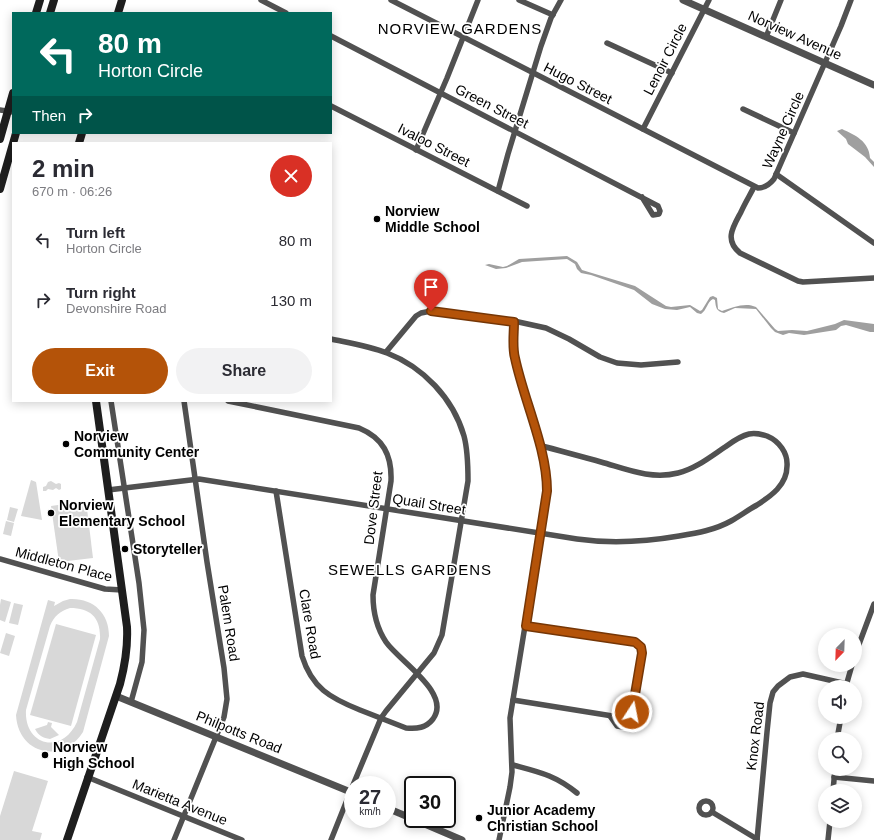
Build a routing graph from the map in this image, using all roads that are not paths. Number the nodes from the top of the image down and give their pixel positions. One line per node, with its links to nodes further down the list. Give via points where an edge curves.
1 (40, 0): 15 (main road)
2 (54, 0): 16 (main road)
3 (122, 0): 17 (main road)
4 (261, 0): 13 (street)
5 (391, 0): 22 (street, Hugo Street)
6 (478, 0): 22 (street)
7 (519, 0): 19 (street)
8 (561, 0): 19 (street)
9 (683, 0): 14 (street, Norview Avenue)
10 (709, 0): 14 (street, Lenoir Circle)
11 (781, 0): 21 (street)
12 (851, 0): 24 (street, Wayne Circle)
13 (270, 2): 18 (street)
14 (704, 10): 21 (street, Norview Avenue); 26 (street, Lenoir Circle)
15 (36, 12)
16 (50, 12)
17 (118, 12)
18 (285, 12)
19 (553, 15): 25 (street)
20 (332, 37): 28 (street, Green Street)
21 (766, 37): 24 (street, Norview Avenue)
22 (463, 38): 25 (street, Hugo Street); 28 (street)
23 (607, 43): 26 (street)
24 (825, 63): 27 (street, Norview Avenue); 35 (street, Wayne Circle)
25 (533, 73): 33 (street, Hugo Street); 34 (street)
26 (672, 73): 33 (street, Lenoir Circle)
27 (874, 85)
28 (441, 93): 34 (street, Green Street); 38 (street)
29 (12, 96): 32 (main road)
30 (332, 107): 38 (street, Ivaloo Street)
31 (743, 109): 35 (street)
32 (7, 111): 36 (main road)
33 (643, 129): 40 (street, Hugo Street)
34 (516, 131): 42 (street); 43 (street, Green Street)
35 (794, 133): 39 (street, Wayne Circle)
36 (0, 139)
37 (12, 149): 41 (main road)
38 (416, 150): 42 (street, Ivaloo Street)
39 (776, 174): 40 (street, Wayne Circle, via 768,185); 45 (street)
40 (754, 187): 46 (street, via 731,231 732,242 740,253 798,282)
41 (0, 189)
42 (498, 191): 44 (street, Ivaloo Street)
43 (642, 197)
44 (527, 206)
45 (874, 243)
46 (874, 278)
47 (514, 322): 49 (street, via 428,311 416,316); 50 (street, via 556,332 600,357 618,363 641,365); 55 (street, via 514,358)
48 (332, 339): 49 (street)
49 (386, 352): 61 (street, via 410,364 431,381 448,401 459,423 464,437 468,466)
50 (678, 362)
51 (96, 402): 58 (main road)
52 (112, 402): 57 (street)
53 (184, 402): 56 (street, Palem Road)
54 (233, 402): 60 (street, Dove Street, via 359,428 374,436 385,449 390,463 391,481)
55 (539, 445): 62 (street, via 547,481); 62 (street, Quail Street, via 642,474 661,476 687,470 744,436 755,434 772,439 782,447 787,459 787,473 776,491 731,522 704,532 625,543 595,542)
56 (196, 479): 57 (street, Quail Street); 59 (street, Quail Street); 76 (street, Palem Road, via 226,686 224,717)
57 (124, 488): 58 (street, Quail Street); 72 (street, via 144,630 142,662)
58 (108, 490): 64 (main road)
59 (276, 491): 60 (street, Quail Street); 75 (street, Clare Road, via 300,648 306,668 316,684 330,696)
60 (387, 509): 61 (street, Quail Street); 68 (street, Dove Street, via 373,595 375,616 387,643)
61 (462, 521): 62 (street, Quail Street); 68 (street, via 442,635 434,654)
62 (541, 533): 66 (street)
63 (0, 559): 64 (street, Middleton Place, via 105,589)
64 (122, 590): 70 (main road, via 128,644)
65 (874, 604): 67 (street)
66 (526, 626): 71 (street); 73 (street, via 635,642 639,645 642,653)
67 (862, 636)
68 (417, 674): 75 (street); 75 (street, Clare Road, via 432,690 437,701 437,712 429,724 413,729)
69 (827, 680): 96 (street, Knox Road, via 803,674 783,681 773,692)
70 (116, 696): 72 (street, Philpotts Road); 79 (main road)
71 (513, 700): 74 (street); 77 (street, via 510,728)
72 (131, 702): 76 (street, Philpotts Road)
73 (631, 715): 74 (street, via 624,718); 74 (street, via 627,725 623,727 617,726)
74 (610, 716)
75 (381, 718): 78 (street)
76 (216, 737): 83 (street, Philpotts Road); 87 (street, Palem Road)
77 (513, 765): 84 (street, via 552,776); 95 (street)
78 (357, 776)
79 (87, 777): 87 (street, Marietta Avenue); 90 (main road)
80 (834, 777): 81 (street); 82 (street)
81 (874, 781)
82 (834, 784)
83 (344, 786)
84 (577, 792)
85 (344, 808): 93 (street)
86 (712, 812): 96 (street)
87 (184, 816): 91 (street, Palem Road); 92 (street, Marietta Avenue)
88 (434, 828): 94 (street)
89 (829, 828): 97 (street)
90 (66, 840)
91 (174, 840)
92 (242, 840)
93 (331, 840)
94 (462, 840)
95 (499, 840)
96 (757, 840)
97 (828, 840)

